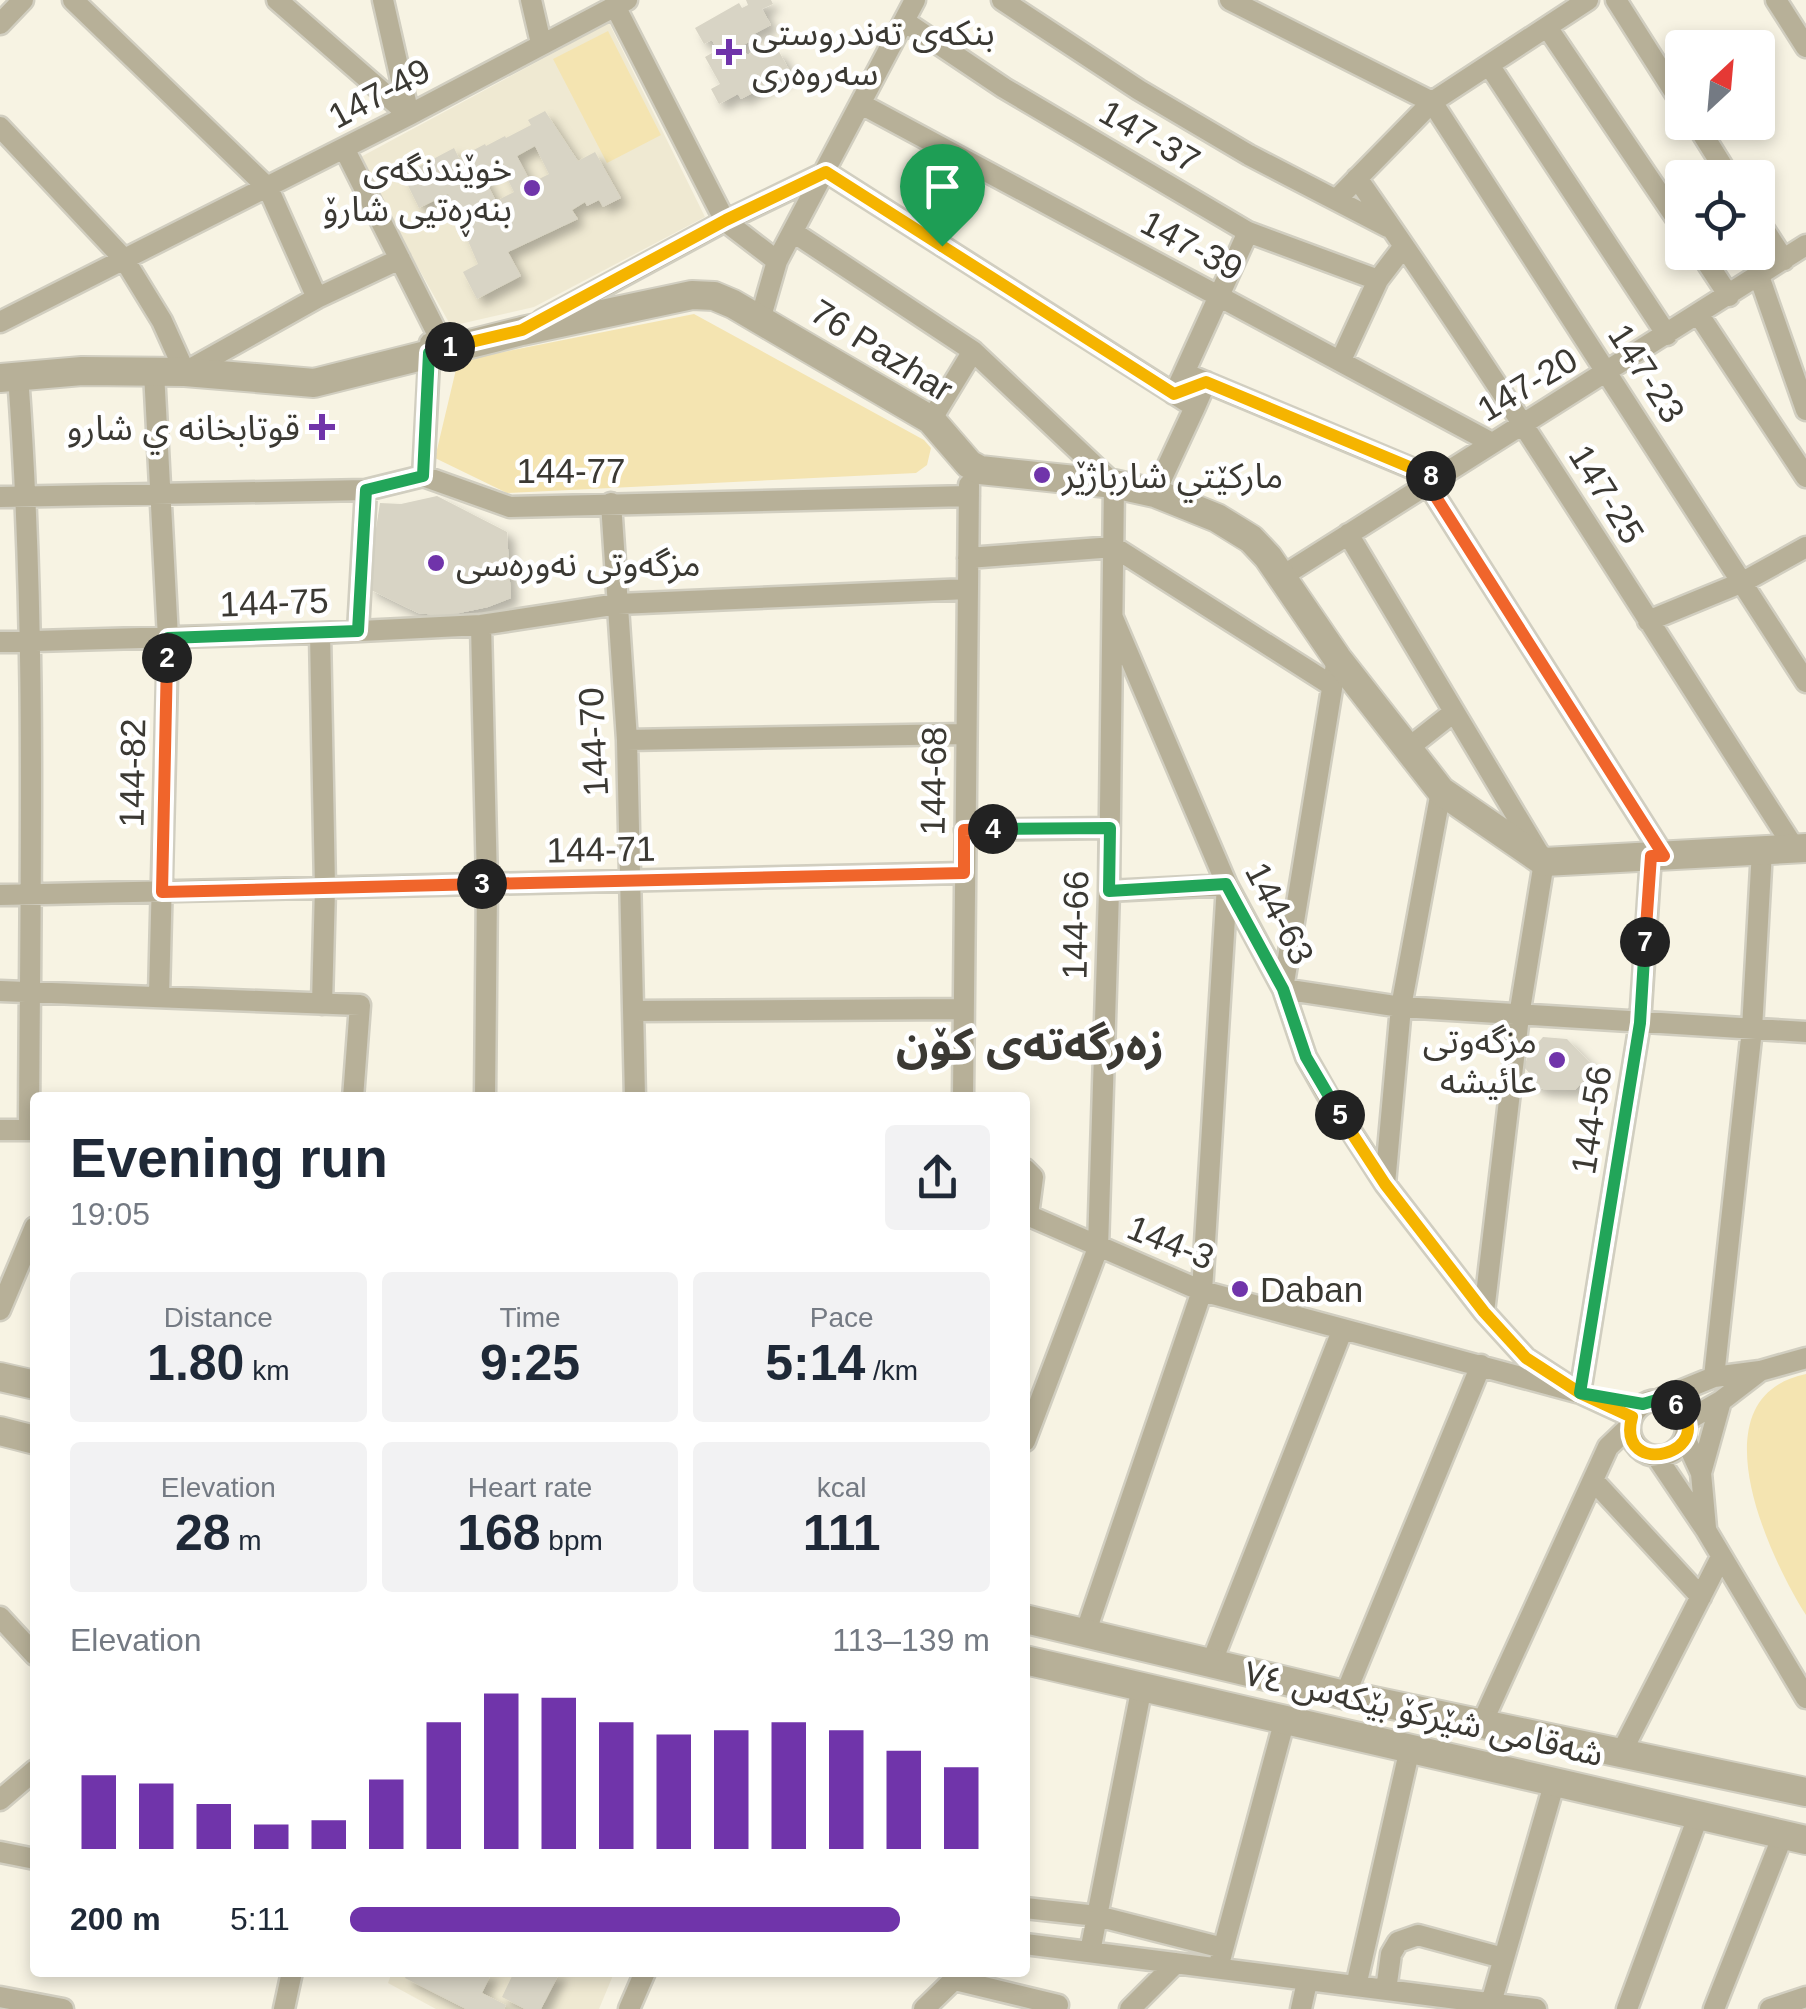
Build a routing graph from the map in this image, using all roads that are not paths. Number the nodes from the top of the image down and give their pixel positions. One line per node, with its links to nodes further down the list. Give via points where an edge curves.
1 (22, 0): 14 (street)
2 (73, 0): 27 (street)
3 (277, 0): 22 (street)
4 (383, 0): 22 (street)
5 (531, 0): 16 (street)
6 (915, 0): 13 (street)
7 (1002, 0): 28 (street, via 1249,155)
8 (1230, 0): 20 (street)
9 (1588, 0): 15 (street)
10 (1616, 0): 19 (street)
11 (1776, 0): 17 (street)
12 (621, 3): 16 (street, 147-49); 30 (street)
13 (904, 21): 21 (street); 32 (street, 147-37)
14 (0, 24)
15 (1547, 27): 18 (street); 29 (street)
16 (542, 43): 22 (street, 147-49)
17 (1806, 47)
18 (1489, 64): 20 (street); 50 (street)
19 (1665, 77)
20 (1432, 102): 26 (street); 56 (street, 147-23)
21 (861, 104): 25 (street); 43 (street, 147-39)
22 (409, 115): 24 (street, 147-49)
23 (0, 128): 36 (street)
24 (344, 148): 27 (street, 147-49); 37 (street)
25 (826, 172): 30 (street); 31 (street); 58 (street)
26 (1357, 178): 28 (street); 33 (street, 147-25)
27 (268, 188): 36 (street, 147-49); 45 (street)
28 (1337, 199): 33 (street)
29 (1665, 202)
30 (726, 220): 38 (street); 49 (street)
31 (793, 232): 38 (street); 51 (street)
32 (1248, 232): 42 (street, 147-37); 43 (street)
33 (1399, 238): 42 (street); 61 (street, 147-25)
34 (1806, 245): 39 (street, 147-20)
35 (1775, 246): 39 (street)
36 (124, 259): 47 (street, 147-49); 55 (street)
37 (400, 259): 45 (street); 52 (street, via 431,322)
38 (777, 260): 48 (street)
39 (1784, 260): 41 (street, 147-20)
40 (1712, 270): 44 (street)
41 (1759, 276): 44 (street, 147-20); 59 (street)
42 (1378, 280): 53 (street)
43 (1218, 296): 53 (street, 147-39); 58 (street)
44 (1729, 296): 46 (street, 147-20)
45 (316, 298): 55 (street)
46 (1699, 315): 50 (street, 147-20); 65 (street)
47 (2, 318)
48 (760, 320): 49 (street, 76 Pazhar, via 723,298 703,295); 60 (street, 76 Pazhar)
49 (522, 330): 52 (street, 76 Pazhar)
50 (1667, 336): 56 (street, 147-20)
51 (973, 350): 60 (street); 67 (street)
52 (437, 351): 55 (street, 76 Pazhar, via 314,383); 64 (street)
53 (1341, 360): 62 (street, 147-39)
54 (154, 372): 55 (street, 76 Pazhar); 57 (street, 76 Pazhar); 69 (street, 144-82)
55 (186, 372)
56 (1608, 372): 61 (street, 147-20); 80 (street, 147-23)
57 (9, 377): 71 (street)
58 (1190, 389): 66 (street); 70 (street)
59 (1806, 410)
60 (931, 420): 63 (street, 76 Pazhar)
61 (1524, 422): 62 (street, 147-20); 84 (street, 147-25)
62 (1492, 443): 66 (street, 147-20)
63 (969, 464): 67 (street, via 996,474); 72 (street, 144-68)
64 (423, 476): 68 (street); 74 (street, 144-77, via 510,507)
65 (1806, 477)
66 (1431, 480): 75 (street, 147-20); 102 (street)
67 (1114, 484): 70 (street); 76 (street, 144-66)
68 (366, 490): 69 (street); 86 (street)
69 (160, 492): 71 (street); 88 (street, 144-82)
70 (1154, 493): 79 (street, via 1251,539)
71 (27, 496): 73 (street); 89 (street)
72 (969, 496): 74 (street, 144-77); 78 (street, 144-68)
73 (0, 498)
74 (611, 503): 82 (street, 144-70)
75 (1348, 534): 79 (street, 147-20); 93 (street)
76 (1114, 547): 78 (street); 83 (street, 144-66); 91 (street)
77 (1806, 548): 80 (street)
78 (968, 558): 81 (street, 144-68)
79 (1281, 577): 91 (street)
80 (1743, 582): 84 (street); 92 (street, 147-23)
81 (968, 589): 82 (street, 144-75); 94 (street, 144-68)
82 (618, 604): 85 (street, 144-75); 95 (street, 144-70)
83 (1113, 618): 98 (street, 144-66); 107 (street, 144-63)
84 (1648, 622): 100 (street, 147-25)
85 (481, 625): 86 (street, 144-75); 106 (street)
86 (358, 631): 87 (street, 144-75)
87 (320, 633): 88 (street, 144-75); 108 (street)
88 (168, 638): 89 (street, 144-75); 110 (street, 144-82)
89 (31, 641): 90 (street, 144-75); 111 (street)
90 (0, 642)
91 (1334, 671): 96 (street); 113 (street)
92 (1806, 682)
93 (1454, 712): 96 (street); 103 (street)
94 (966, 734): 95 (street); 99 (street, 144-68)
95 (627, 740): 105 (street, 144-70)
96 (1408, 749): 97 (street)
97 (1441, 791): 103 (street); 118 (street)
98 (1110, 828): 99 (street); 109 (street, 144-66)
99 (964, 830): 104 (street, 144-68)
100 (1800, 848): 101 (street)
101 (1762, 850): 102 (street); 123 (street)
102 (1657, 856): 103 (street); 122 (street, 144-56)
103 (1544, 862): 121 (street)
104 (964, 873): 105 (street, 144-71); 119 (street, 144-68)
105 (630, 881): 106 (street, 144-71); 120 (street, 144-70)
106 (487, 884): 108 (street, 144-71); 127 (street)
107 (1226, 884): 109 (street); 113 (street, 144-63); 136 (street)
108 (325, 888): 110 (street, 144-71); 117 (street)
109 (1109, 891): 135 (street, 144-66)
110 (162, 892): 111 (street, 144-71); 116 (street, 144-82)
111 (30, 894): 112 (street, 144-71); 114 (street)
112 (0, 895)
113 (1283, 989): 118 (street); 132 (street, 144-63, via 1306,1057)
114 (29, 990): 115 (street); 116 (street); 125 (street)
115 (0, 991)
116 (159, 996): 117 (street)
117 (322, 1004): 126 (street, via 360,1005)
118 (1401, 1007): 121 (street); 132 (street)
119 (963, 1010): 120 (street); 129 (street, 144-68)
120 (633, 1012): 128 (street, 144-70)
121 (1519, 1016): 122 (street); 138 (street)
122 (1640, 1023): 123 (street); 146 (street, 144-56)
123 (1752, 1029): 124 (street); 143 (street)
124 (1806, 1032)
125 (31, 1092)
126 (353, 1092)
127 (485, 1092)
128 (635, 1092)
129 (963, 1092)
130 (0, 1130): 131 (street)
131 (30, 1130)
132 (1385, 1184): 138 (street, 144-63)
133 (1030, 1216): 135 (street, 144-3)
134 (30, 1238): 137 (street)
135 (1098, 1248): 136 (street, 144-3); 149 (street, 144-66)
136 (1202, 1291): 139 (street, 144-3); 161 (street)
137 (0, 1310)
138 (1484, 1312): 146 (street, 144-63, via 1526,1358)
139 (1342, 1331): 141 (street, 144-3); 164 (street)
140 (1806, 1358): 142 (street)
141 (1481, 1365): 146 (street, 144-3); 166 (street)
142 (1760, 1371): 143 (street); 147 (street)
143 (1714, 1376): 148 (street)
144 (0, 1377): 145 (street)
145 (30, 1384)
146 (1584, 1394): 148 (street, 144-3)
147 (1722, 1401): 150 (street); 154 (street)
148 (1641, 1411): 150 (street, via 1676,1406); 153 (street, via 1634,1443); 155 (street, via 1608,1448)
149 (1030, 1428)
150 (1686, 1429): 153 (street, via 1674,1452); 154 (street)
151 (0, 1431): 152 (street)
152 (30, 1439)
153 (1656, 1456): 156 (street)
154 (1702, 1474): 156 (street)
155 (1593, 1480): 158 (street); 169 (street)
156 (1706, 1530): 157 (street)
157 (1720, 1559): 158 (street); 167 (street)
158 (1701, 1597): 171 (street)
159 (0, 1616): 162 (street)
160 (1030, 1620): 161 (street, شەقامی شێرکۆ بێکەس ٧٤)
161 (1085, 1634): 164 (street, شەقامی شێرکۆ بێکەس ٧٤)
162 (30, 1649)
163 (1030, 1661): 165 (street, شەقامی شێرکۆ بێکەس ٧٤)
164 (1211, 1664): 166 (street, شەقامی شێرکۆ بێکەس ٧٤)
165 (1142, 1686): 168 (street, شەقامی شێرکۆ بێکەس ٧٤); 181 (street)
166 (1346, 1696): 169 (street, شەقامی شێرکۆ بێکەس ٧٤)
167 (1806, 1698)
168 (1285, 1719): 170 (street, شەقامی شێرکۆ بێکەس ٧٤); 184 (street)
169 (1481, 1725): 171 (street, شەقامی شێرکۆ بێکەس ٧٤)
170 (1410, 1748): 173 (street, شەقامی شێرکۆ بێکەس ٧٤); 192 (street)
171 (1620, 1755): 174 (street, شەقامی شێرکۆ بێکەس ٧٤)
172 (30, 1774): 175 (street)
173 (1555, 1781): 176 (street, شەقامی شێرکۆ بێکەس ٧٤); 185 (street)
174 (1806, 1792)
175 (0, 1800)
176 (1700, 1814): 177 (street, شەقامی شێرکۆ بێکەس ٧٤); 206 (street)
177 (1794, 1837): 207 (street)
178 (0, 1852): 179 (street)
179 (30, 1858)
180 (1030, 1909): 181 (street)
181 (1097, 1916): 183 (street); 184 (street)
182 (1030, 1945): 183 (street)
183 (1090, 1952): 186 (street)
184 (1220, 1958): 186 (street); 191 (street)
185 (1503, 1958): 193 (street, via 1418,1935 1398,1942 1391,1954); 197 (street)
186 (1176, 1963): 203 (street)
187 (291, 1977): 200 (street)
188 (643, 1977): 201 (street)
189 (958, 1977): 202 (street)
190 (962, 1977): 198 (street)
191 (1307, 1982): 192 (street); 204 (street)
192 (1356, 1986): 193 (street)
193 (1386, 1990): 196 (street)
194 (1806, 1996): 208 (street)
195 (0, 1997): 199 (street)
196 (1435, 2003): 197 (street)
197 (1491, 2003): 205 (street)
198 (1058, 2005)
199 (62, 2009)
200 (284, 2009)
201 (629, 2009)
202 (924, 2009)
203 (1130, 2009)
204 (1301, 2009)
205 (1536, 2009)
206 (1626, 2009)
207 (1714, 2009)
208 (1770, 2009)

